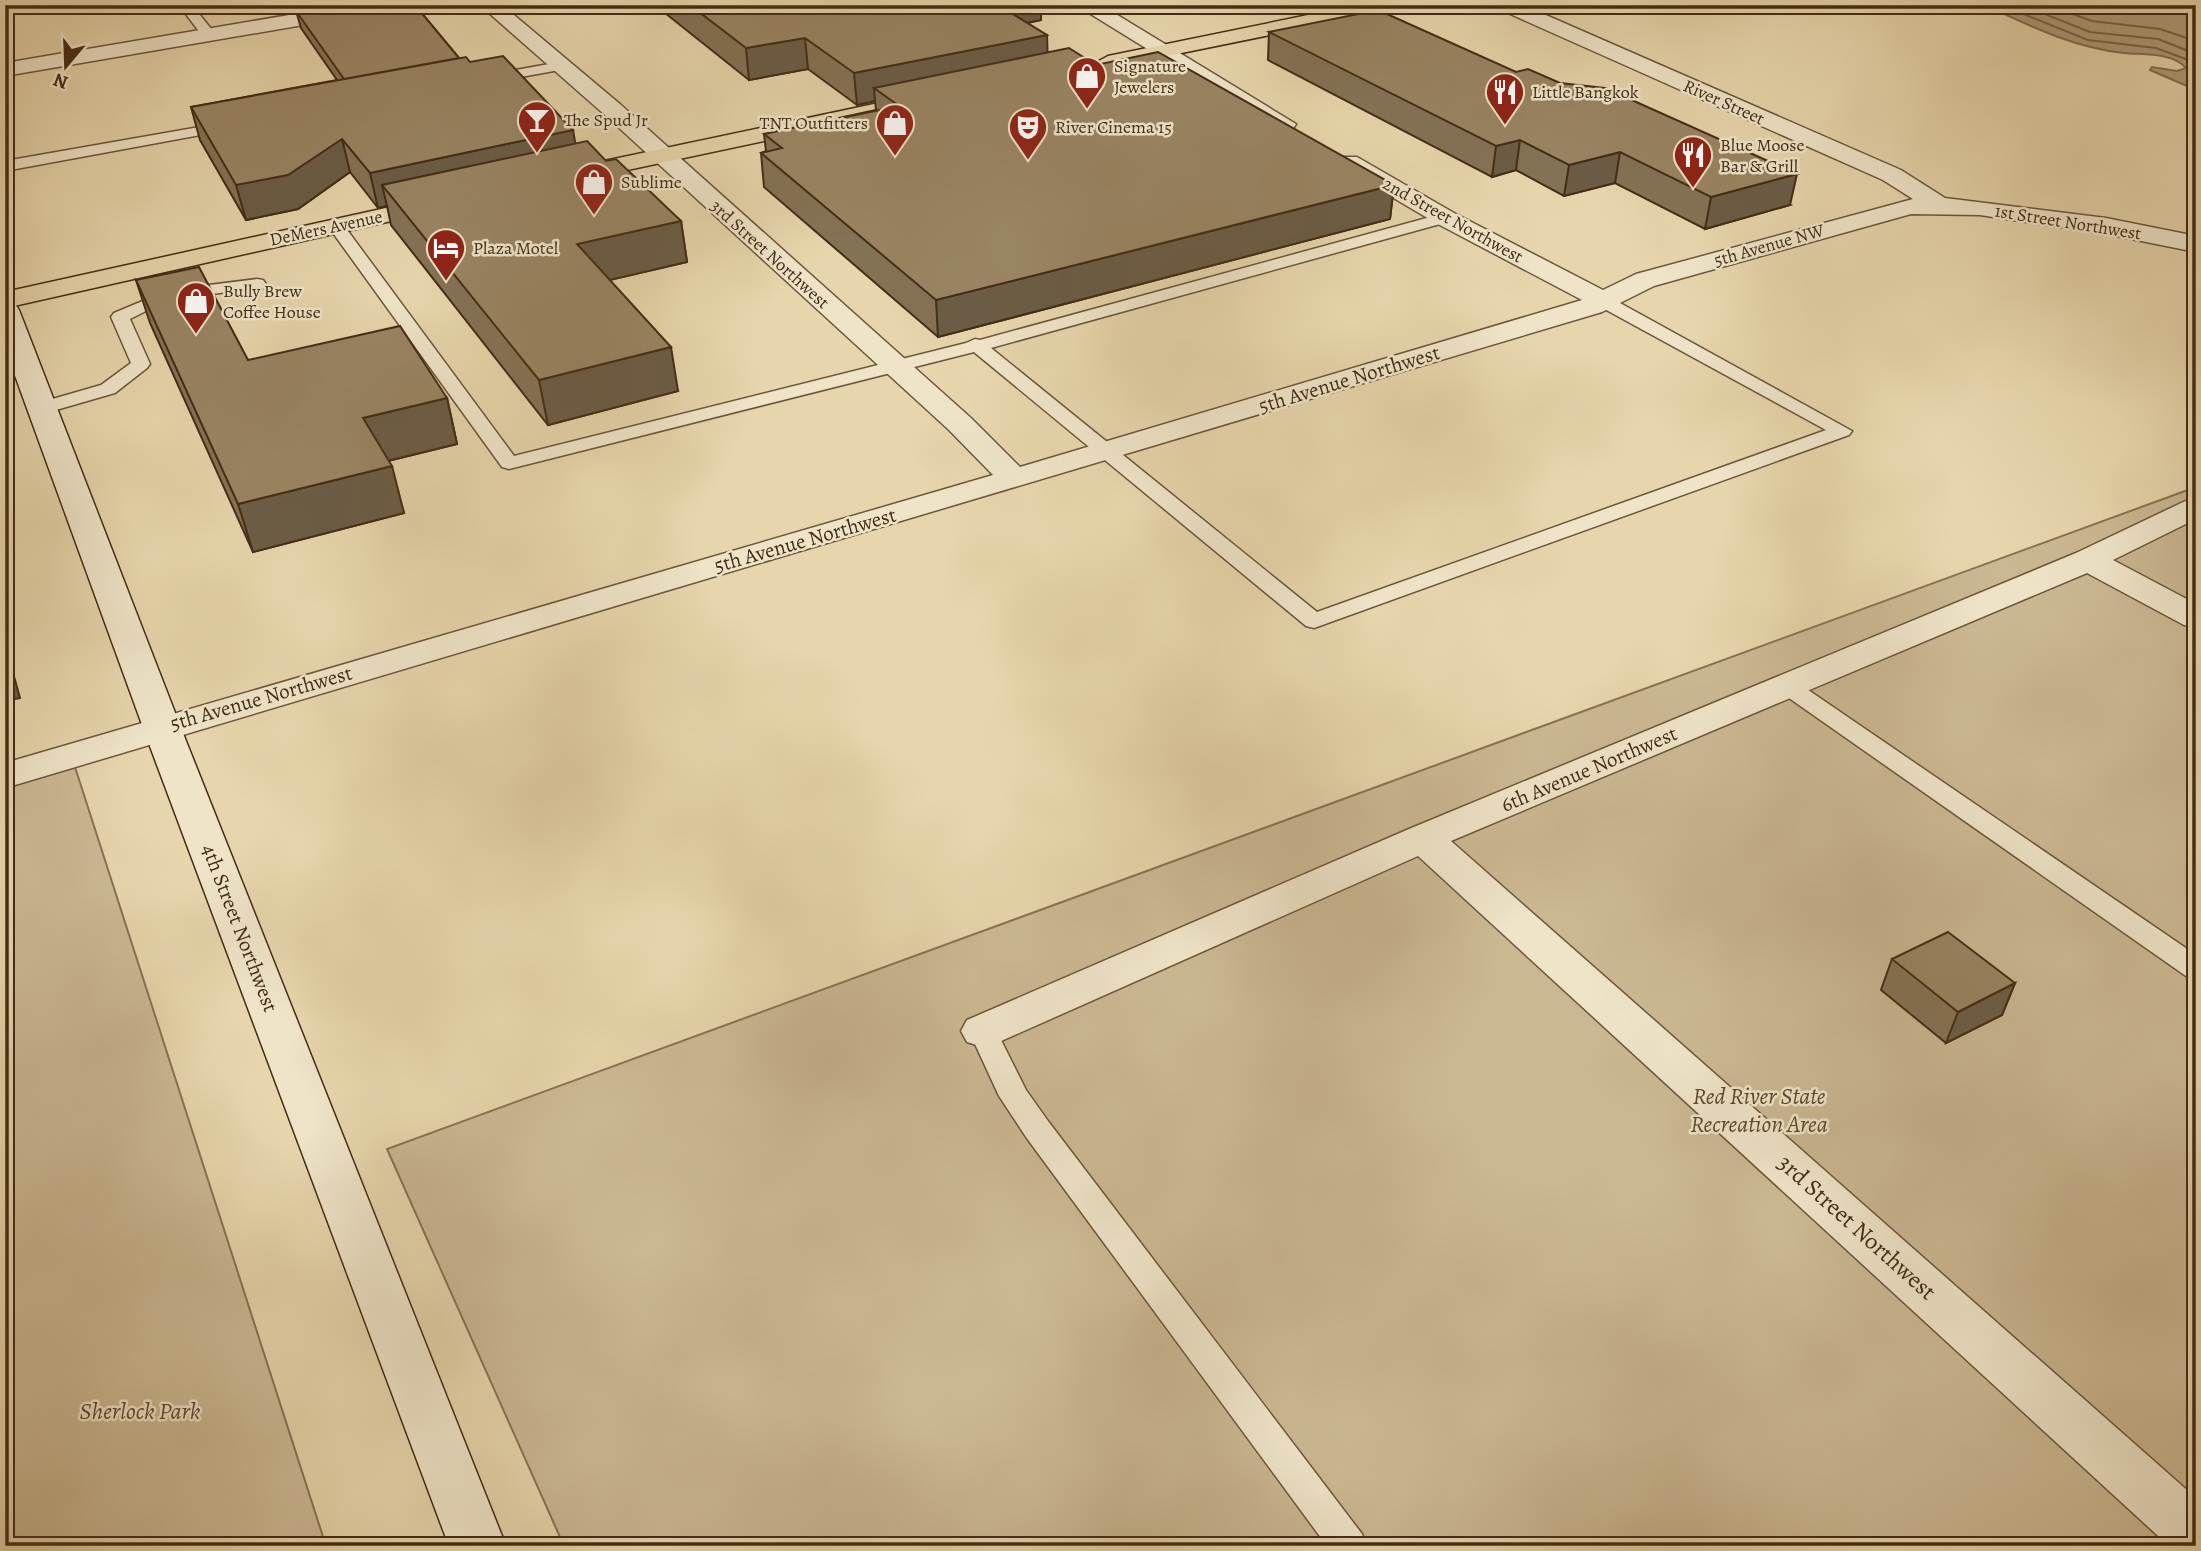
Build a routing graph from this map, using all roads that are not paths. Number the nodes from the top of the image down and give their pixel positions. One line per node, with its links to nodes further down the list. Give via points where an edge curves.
1 (185, 5): 7 (lane)
2 (385, 5): 7 (street)
3 (490, 5): 9 (street, 3rd Street Northwest)
4 (1086, 5): 8 (street)
5 (1388, 5): 8 (main road)
6 (1506, 5): 21 (street, River Street, via 1892,175)
7 (209, 35): 11 (street)
8 (1161, 52): 10 (main road); 15 (street)
9 (560, 65): 12 (lane); 17 (street, 3rd Street Northwest)
10 (1080, 68)
11 (5, 70)
12 (479, 80)
13 (951, 95): 17 (main road)
14 (249, 122): 18 (lane)
15 (1305, 136)
16 (1328, 150): 22 (street, 2nd Street Northwest)
17 (662, 155): 19 (main road); 33 (street, 3rd Street Northwest)
18 (5, 166)
19 (546, 180)
20 (467, 197): 24 (main road, DeMers Avenue)
21 (1939, 205): 23 (street, 1st Street Northwest); 30 (street, 5th Avenue NW, via 1876,215 1645,280)
22 (1445, 218): 30 (street, 2nd Street Northwest); 32 (lane, via 1086,319)
23 (2059, 219): 25 (street, 1st Street Northwest); 27 (street, via 1911,224)
24 (336, 226): 28 (main road, DeMers Avenue); 33 (lane, via 509,463)
25 (2196, 244)
26 (257, 284): 34 (lane, via 200,287 145,301 120,317 141,364 108,389)
27 (1705, 289)
28 (5, 300)
29 (1667, 302): 30 (street)
30 (1616, 308): 35 (street, 5th Avenue Northwest); 35 (lane, via 1842,431 1314,621)
31 (5, 310): 34 (street, 4th Street Northwest)
32 (975, 344): 33 (lane); 35 (lane)
33 (894, 366): 36 (street, 3rd Street Northwest)
34 (42, 408): 41 (street, 4th Street Northwest)
35 (1106, 452): 36 (street, 5th Avenue Northwest)
36 (1014, 479): 41 (street, 5th Avenue Northwest)
37 (2196, 506): 38 (street, 6th Avenue Northwest)
38 (2088, 560): 39 (street); 40 (street, 6th Avenue Northwest)
39 (2196, 618)
40 (1787, 686): 43 (street, 6th Avenue Northwest); 44 (lane)
41 (162, 727): 42 (street, 5th Avenue Northwest); 47 (street, 4th Street Northwest)
42 (5, 776)
43 (1423, 838): 45 (street, 6th Avenue Northwest); 46 (street, 3rd Street Northwest)
44 (2196, 969)
45 (983, 1031): 48 (lane, via 1014,1096 1037,1129)
46 (2196, 1534)
47 (478, 1546)
48 (1349, 1546)

